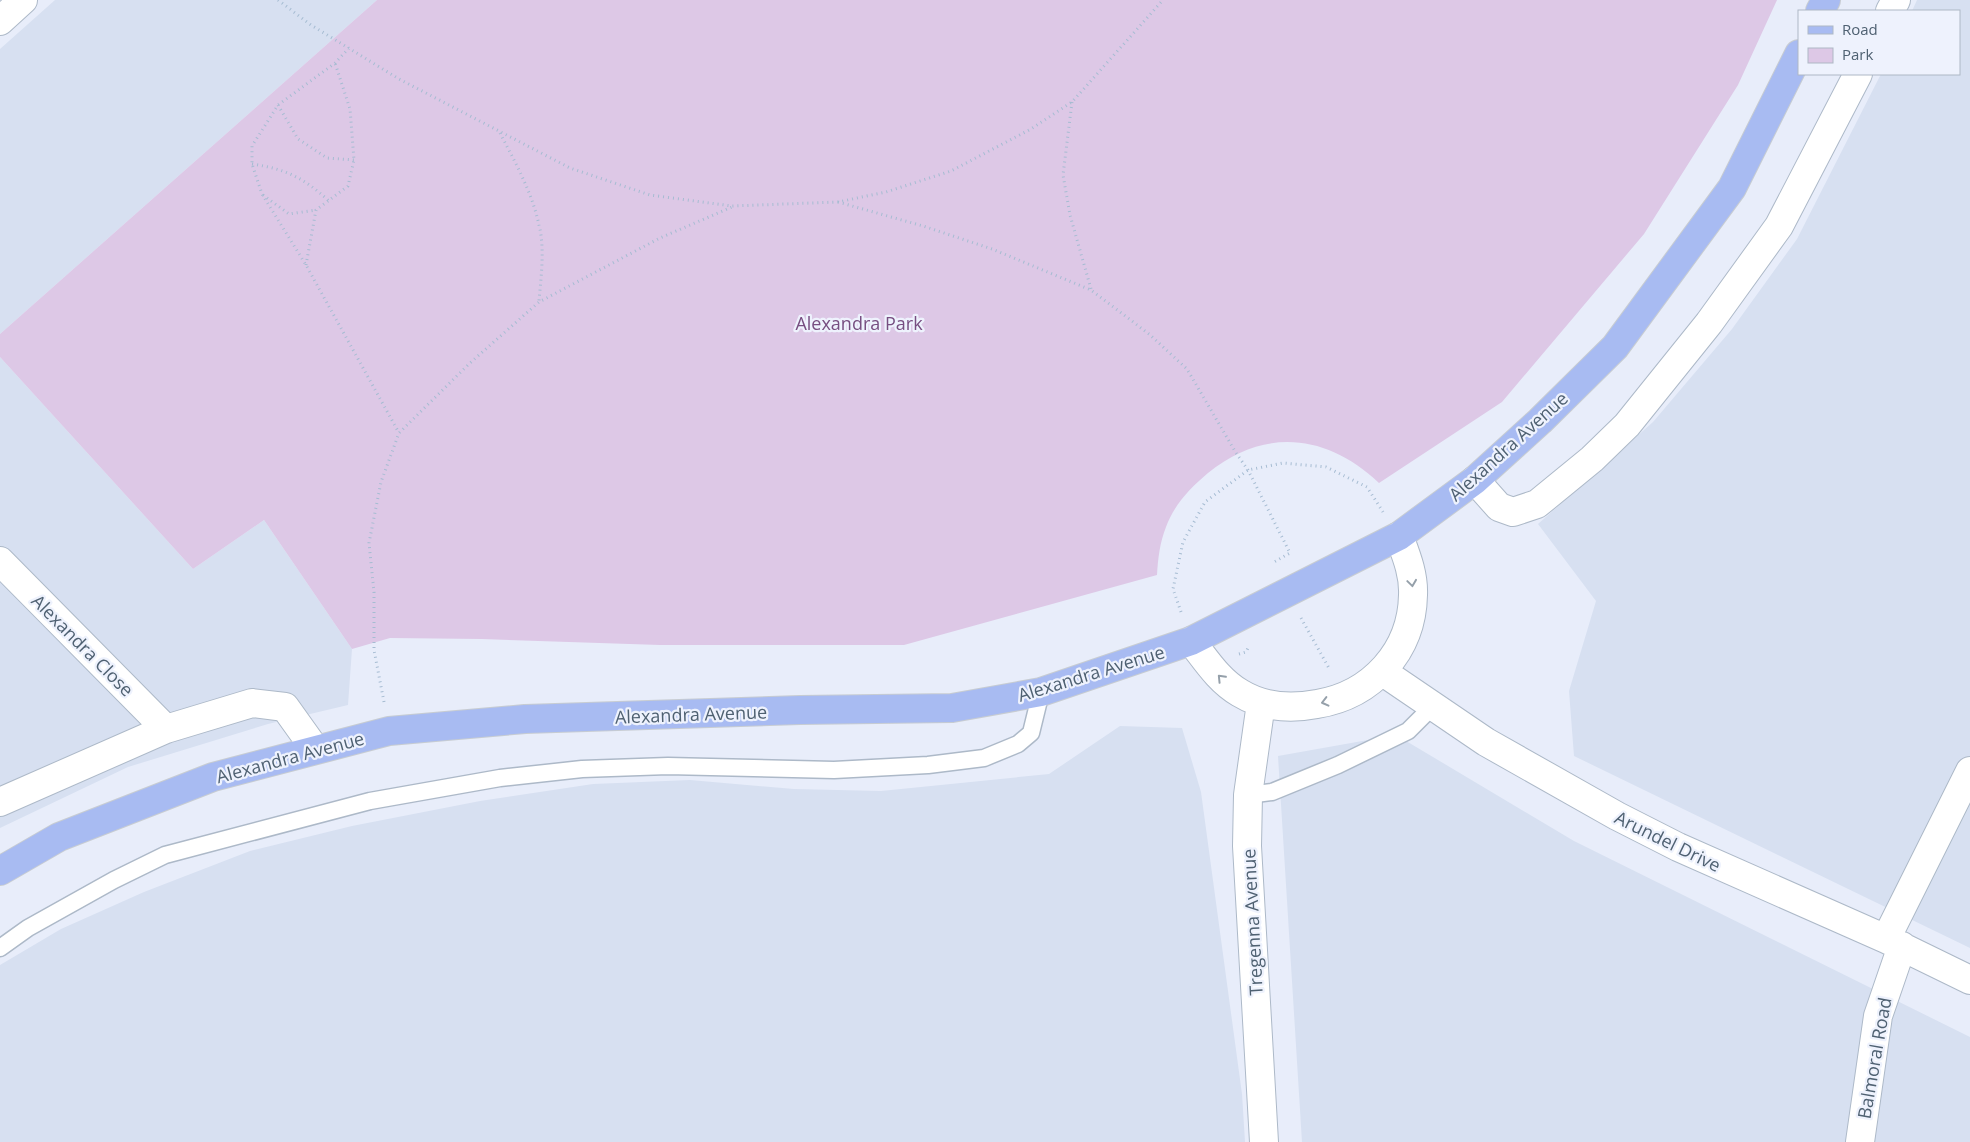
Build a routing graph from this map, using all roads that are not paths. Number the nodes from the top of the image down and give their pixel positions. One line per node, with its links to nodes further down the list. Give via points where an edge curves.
1 (23, 0): 2 (street)
2 (0, 21)
3 (1798, 56): 5 (main road, Alexandra Avenue, via 1732,188 1615,347)
4 (1857, 75): 5 (street, via 1780,226 1709,323 1627,425 1537,504 1514,512 1499,507)
5 (1475, 480): 6 (main road, Alexandra Avenue)
6 (1399, 536): 8 (main road, Alexandra Avenue); 9 (street, one-way to 9, via 1410,566 1414,594 1409,627 1395,658)
7 (0, 560): 13 (street, Alexandra Close)
8 (1191, 641): 10 (main road, Alexandra Avenue); 11 (street, one-way to 8, via 1222,681)
9 (1383, 672): 11 (street, one-way to 11, via 1345,696 1307,706); 12 (street, Arundel Drive)
10 (1041, 692): 14 (main road, Alexandra Avenue, via 952,708 525,719 389,731); 20 (lane, via 1031,733 1018,744 984,758 928,765 834,770 668,766 582,769 500,778 370,801 165,855 28,928)
11 (1261, 703): 16 (street, Tregenna Avenue)
12 (1432, 706): 16 (lane, via 1408,731 1338,765 1272,792); 19 (street, Arundel Drive, via 1493,746 1617,816 1687,851)
13 (166, 729): 14 (street, via 252,703 285,707); 17 (street)
14 (315, 749): 18 (main road, Alexandra Avenue, via 204,781 58,838)
15 (1970, 770): 19 (street, Balmoral Road)
16 (1248, 794): 22 (street, Tregenna Avenue, via 1247,846)
17 (0, 802)
18 (0, 871)
19 (1894, 942): 21 (street, Arundel Drive); 23 (street, Balmoral Road, via 1890,975 1878,1016)
20 (0, 948)
21 (1970, 980)
22 (1264, 1142)
23 (1860, 1142)

